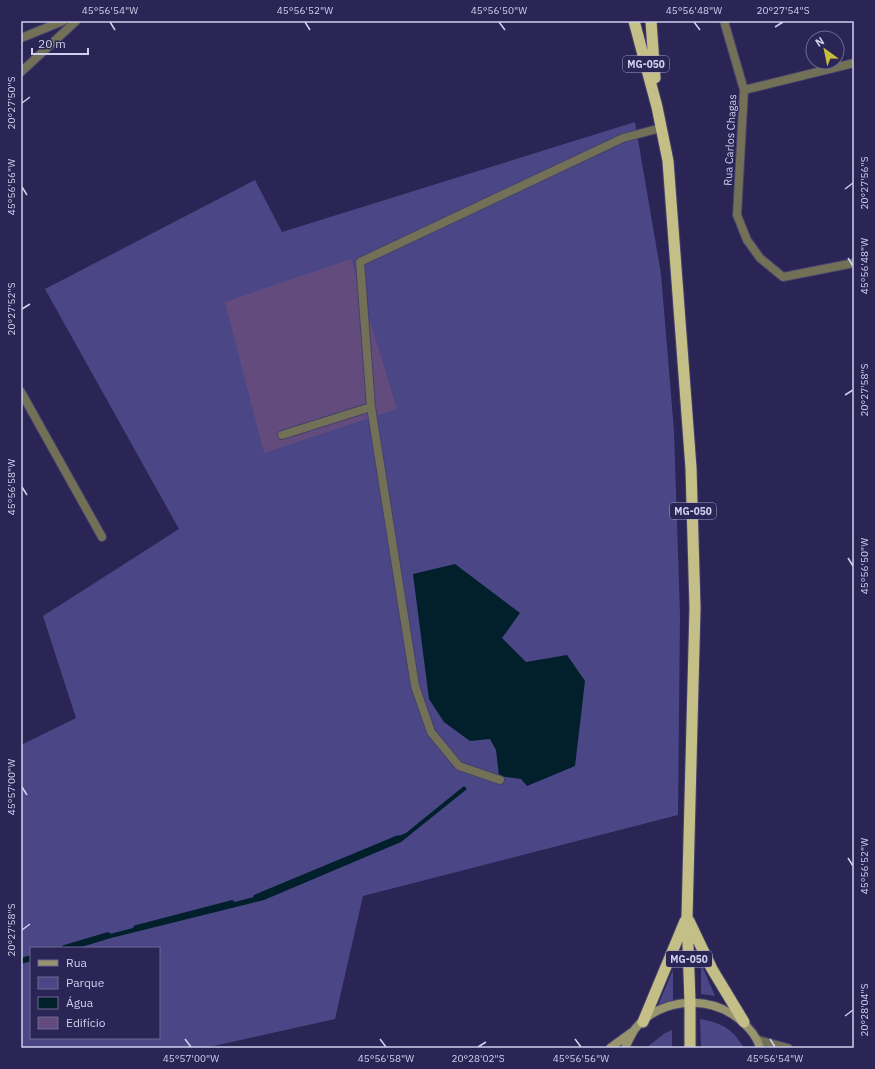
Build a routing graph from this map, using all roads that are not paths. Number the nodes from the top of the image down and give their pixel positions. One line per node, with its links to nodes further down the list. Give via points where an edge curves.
1 (63, 21): 6 (street)
2 (76, 21): 8 (street)
3 (634, 21): 10 (highway, MG-050)
4 (650, 21): 10 (highway, MG-050)
5 (724, 21): 9 (street, Rua Carlos Chagas)
6 (21, 38)
7 (854, 64): 9 (street)
8 (21, 72)
9 (744, 90): 12 (street, Rua Carlos Chagas, via 737,215 747,240 760,258 783,277)
10 (657, 107): 11 (highway, MG-050)
11 (661, 128): 14 (street, via 623,138 360,262); 18 (highway, MG-050, via 668,161 692,468 695,608)
12 (854, 263)
13 (21, 392): 16 (street)
14 (371, 407): 15 (street); 17 (street, via 415,686 426,719 431,732 460,766)
15 (282, 435)
16 (102, 537)
17 (500, 780)
18 (687, 917): 19 (highway, MG-050); 20 (highway); 21 (highway, via 712,968)
19 (690, 1002): 20 (main road, via 665,1008); 21 (main road, via 720,1007); 26 (highway, MG-050)
20 (643, 1022): 22 (main road)
21 (744, 1022): 23 (main road)
22 (635, 1030): 24 (main road); 25 (main road)
23 (759, 1044): 27 (street)
24 (610, 1048)
25 (625, 1048)
26 (690, 1048)
27 (788, 1048)

